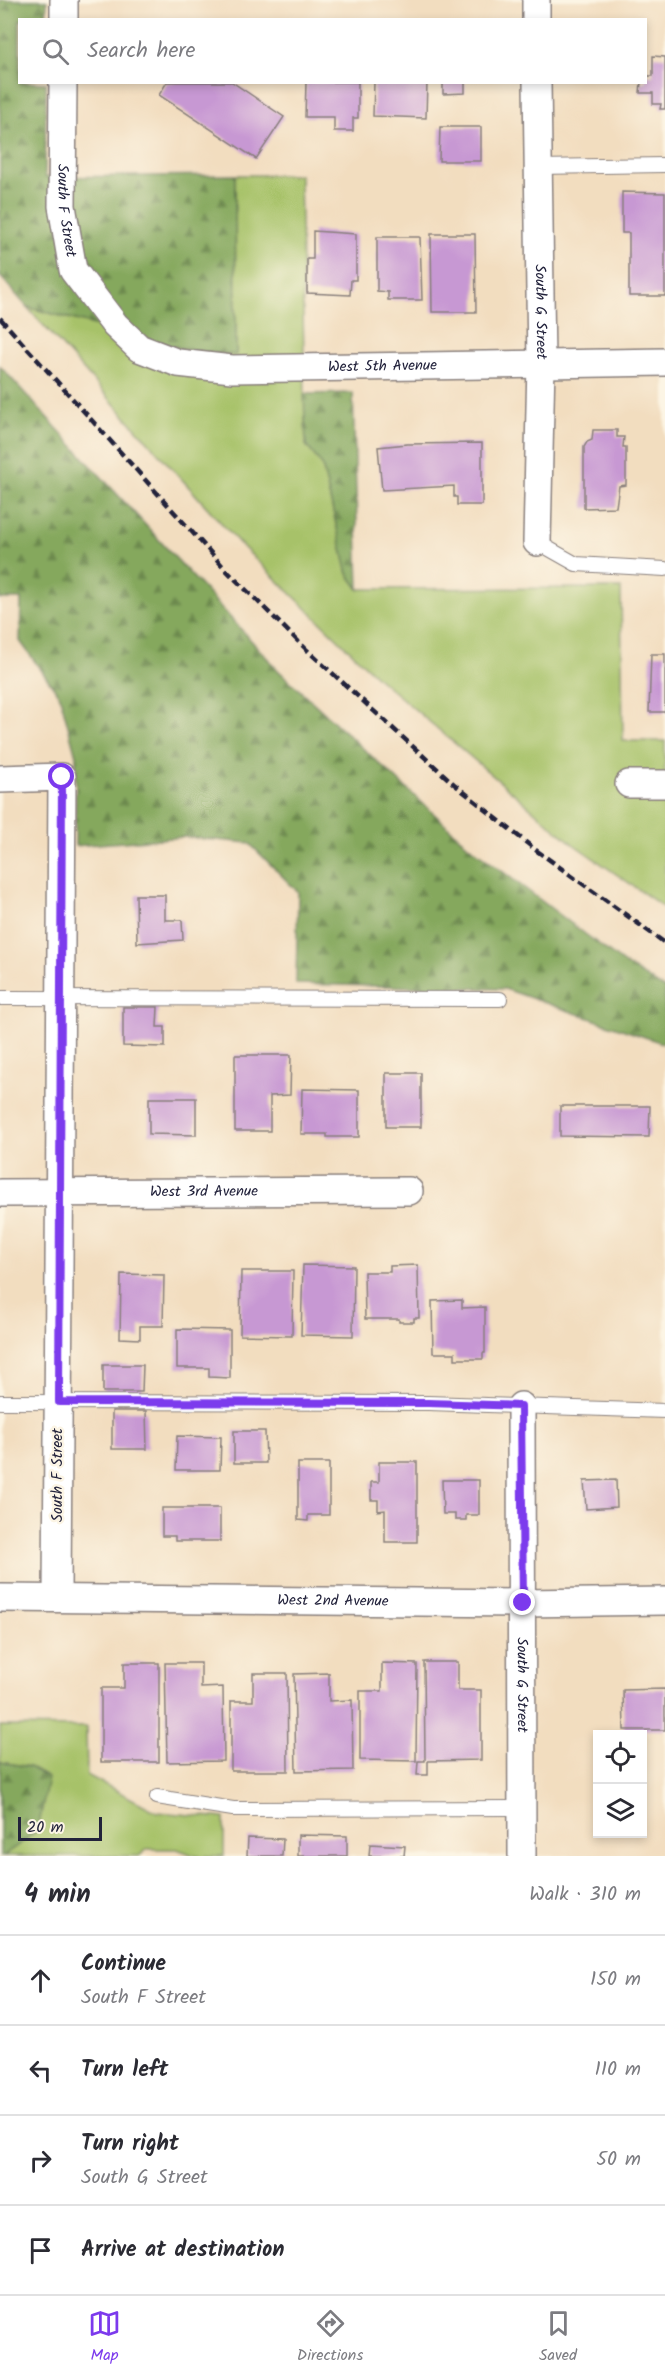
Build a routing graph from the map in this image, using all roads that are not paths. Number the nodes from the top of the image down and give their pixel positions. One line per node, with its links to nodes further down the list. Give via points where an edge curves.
1 (64, 0): 3 (street)
2 (536, 0): 4 (street)
3 (64, 18)
4 (536, 18)
5 (63, 84): 9 (street, South F Street, via 62,206 73,270)
6 (537, 84): 8 (street, South G Street)
7 (665, 165): 8 (lane)
8 (538, 167): 11 (street, South G Street)
9 (115, 325): 11 (street, West 5th Avenue, via 139,348 178,363 232,369)
10 (665, 362): 11 (street, West 5th Avenue)
11 (541, 363): 12 (street, South G Street)
12 (537, 542): 13 (lane, via 576,564)
13 (665, 569)
14 (0, 779): 18 (street, South F Street, via 62,777)
15 (629, 784): 16 (street)
16 (665, 784)
17 (0, 998): 18 (lane)
18 (62, 998): 19 (lane); 22 (street, South F Street)
19 (500, 999)
20 (409, 1191): 22 (street, West 3rd Avenue)
21 (0, 1193): 22 (street, West 3rd Avenue)
22 (61, 1193): 24 (street, South F Street)
23 (0, 1402): 24 (lane)
24 (59, 1402): 25 (lane); 27 (street, South F Street)
25 (521, 1406): 26 (lane); 30 (street, South G Street)
26 (665, 1411)
27 (57, 1597): 28 (street, West 2nd Avenue); 30 (street, West 2nd Avenue)
28 (0, 1598)
29 (665, 1601): 30 (street, West 2nd Avenue)
30 (523, 1603): 32 (street, South G Street)
31 (157, 1797): 32 (lane, via 233,1809)
32 (522, 1808): 33 (street, South G Street)
33 (522, 1856)

